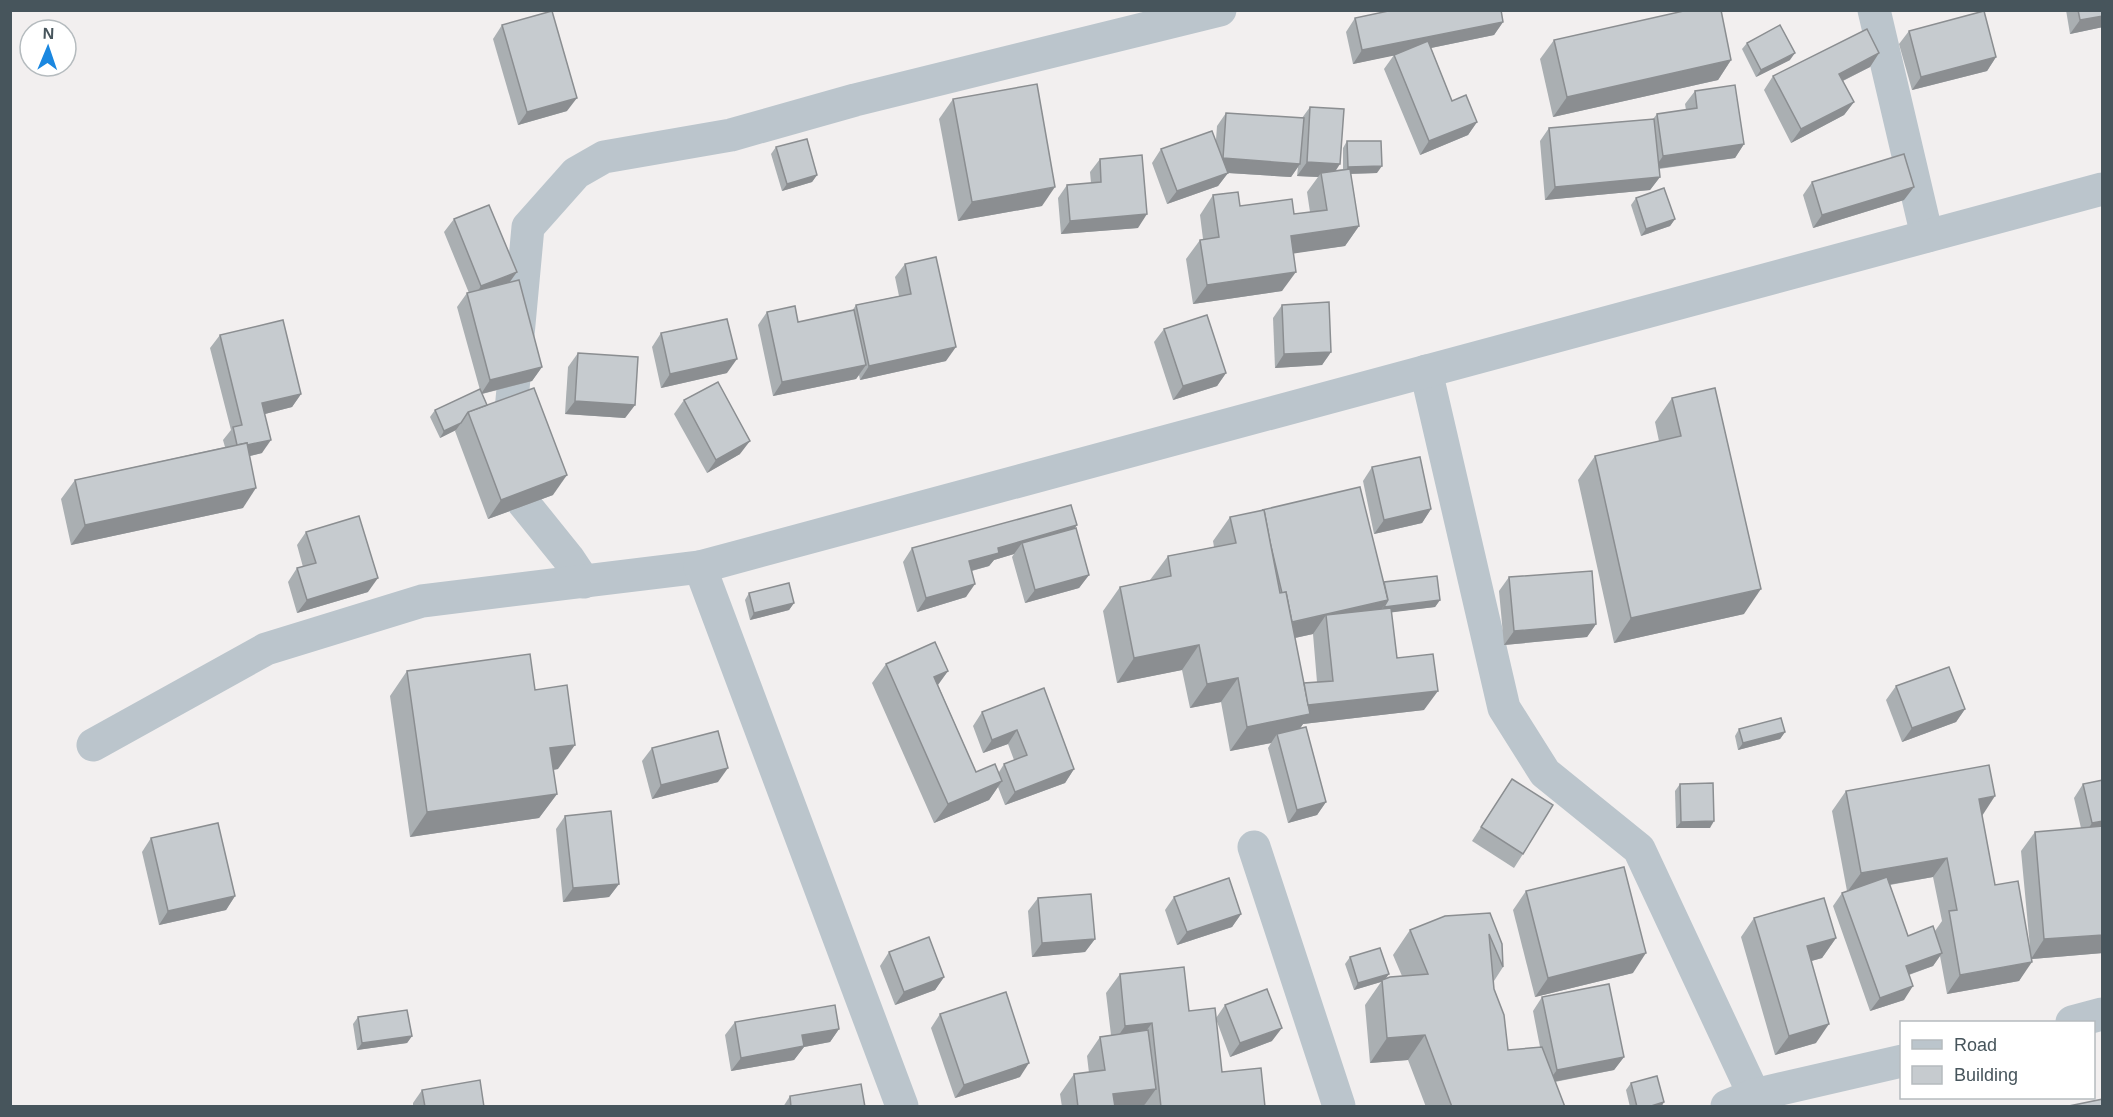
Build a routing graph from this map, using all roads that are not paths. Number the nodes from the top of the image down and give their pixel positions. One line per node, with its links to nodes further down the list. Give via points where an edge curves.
1 (1220, 10): 7 (street, via 855,100 731,135 604,157 576,173 528,227 508,443 518,496)
2 (1874, 10): 4 (street)
3 (2103, 189): 4 (street)
4 (1927, 236): 5 (street)
5 (1426, 371): 6 (street); 13 (street, via 1504,708 1545,773 1639,849)
6 (700, 567): 7 (street); 14 (street)
7 (584, 582): 8 (street, via 422,601 266,649)
8 (93, 745)
9 (1254, 847): 15 (street)
10 (2103, 1014): 11 (street)
11 (2079, 1021)
12 (1900, 1061): 13 (street)
13 (1740, 1101)
14 (902, 1107)
15 (1339, 1107)

